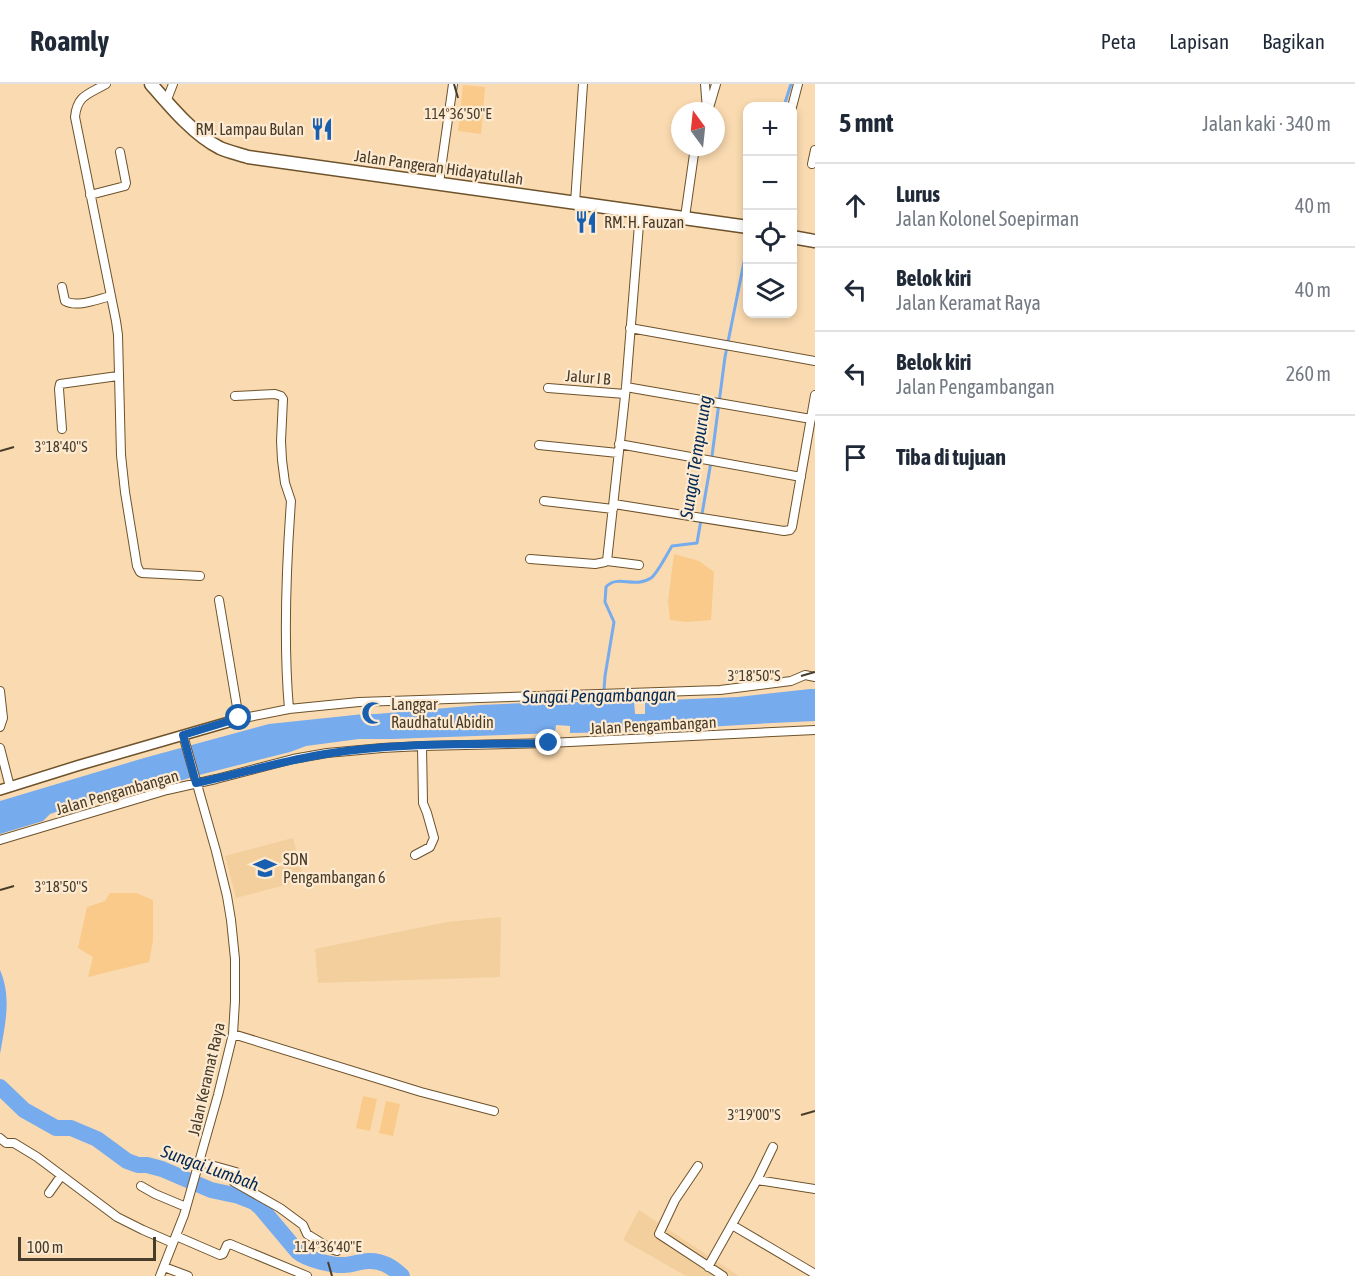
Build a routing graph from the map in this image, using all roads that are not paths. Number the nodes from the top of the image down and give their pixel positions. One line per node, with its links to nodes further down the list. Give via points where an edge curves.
1 (106, 84): 18 (street, via 80,99 75,110)
2 (151, 84): 9 (main road, Jalan Pangeran Hidayatullah)
3 (172, 84): 9 (street)
4 (453, 84): 17 (street)
5 (583, 84): 19 (street)
6 (705, 84): 10 (street)
7 (716, 84): 11 (street)
8 (798, 84): 12 (street)
9 (166, 102): 17 (main road, Jalan Pangeran Hidayatullah, via 203,137 238,154)
10 (707, 102)
11 (711, 102)
12 (793, 102)
13 (815, 150): 16 (street)
14 (120, 152): 18 (street, via 125,186)
15 (694, 156): 21 (street)
16 (812, 164)
17 (439, 183): 19 (main road, Jalan Pangeran Hidayatullah)
18 (90, 195): 26 (street)
19 (575, 203): 20 (main road, Jalan Pangeran Hidayatullah)
20 (639, 212): 21 (main road, Jalan Pangeran Hidayatullah); 27 (street)
21 (686, 217): 22 (main road, Jalan Pangeran Hidayatullah)
22 (743, 226)
23 (797, 238): 24 (main road)
24 (815, 242)
25 (62, 287): 26 (street, via 65,301 70,304)
26 (111, 296): 29 (street, via 118,335)
27 (630, 328): 28 (street); 31 (street)
28 (815, 361)
29 (118, 376): 35 (street, via 60,384); 44 (street, via 122,464 139,571)
30 (548, 388): 31 (street, Jalur I B)
31 (625, 390): 34 (street, Jalur I B); 37 (street)
32 (815, 395): 34 (street)
33 (235, 396): 48 (street, via 275,394 283,399 282,460 291,501 285,646)
34 (811, 419): 38 (street)
35 (62, 429)
36 (539, 444): 37 (street)
37 (619, 448): 38 (street); 40 (street)
38 (801, 477): 40 (street, via 788,531)
39 (544, 501): 40 (street)
40 (613, 507): 42 (street)
41 (530, 559): 42 (street, via 595,564)
42 (606, 561): 43 (street)
43 (639, 565)
44 (200, 576)
45 (219, 600): 49 (street)
46 (815, 677): 48 (street, via 805,675 791,681 720,690 359,702)
47 (0, 691): 50 (street)
48 (289, 709): 49 (street)
49 (239, 718): 52 (street)
50 (0, 726)
51 (815, 730): 53 (street, Jalan Pengambangan)
52 (184, 739): 55 (street, Jalan Keramat Raya); 56 (street)
53 (422, 746): 55 (street, Jalan Pengambangan, via 327,753); 58 (street, via 423,803 434,841)
54 (0, 748): 56 (street)
55 (196, 781): 57 (street, Jalan Pengambangan); 59 (street, Jalan Keramat Raya, via 231,920 235,959)
56 (5, 788)
57 (0, 840)
58 (415, 855)
59 (233, 1034): 60 (street); 63 (street, Jalan Keramat Raya)
60 (494, 1111)
61 (1, 1140): 65 (street, via 36,1156)
62 (773, 1147): 66 (street)
63 (200, 1162): 70 (street, Jalan Keramat Raya); 73 (street, via 236,1172 234,1182)
64 (698, 1166): 75 (street, via 675,1200 659,1234)
65 (61, 1176): 69 (street); 72 (street, via 117,1217)
66 (757, 1180): 68 (street); 71 (street)
67 (141, 1186): 70 (street)
68 (815, 1189)
69 (50, 1193)
70 (186, 1207): 72 (street, Jalan Keramat Raya)
71 (732, 1225): 75 (street); 76 (street)
72 (174, 1239): 74 (street, Jalan Keramat Raya); 79 (street, via 220,1255 230,1244)
73 (338, 1251)
74 (164, 1267): 77 (street, Jalan Keramat Raya); 78 (street)
75 (708, 1267): 80 (street)
76 (815, 1274)
77 (160, 1276)
78 (188, 1276)
79 (307, 1276)
80 (723, 1276)

